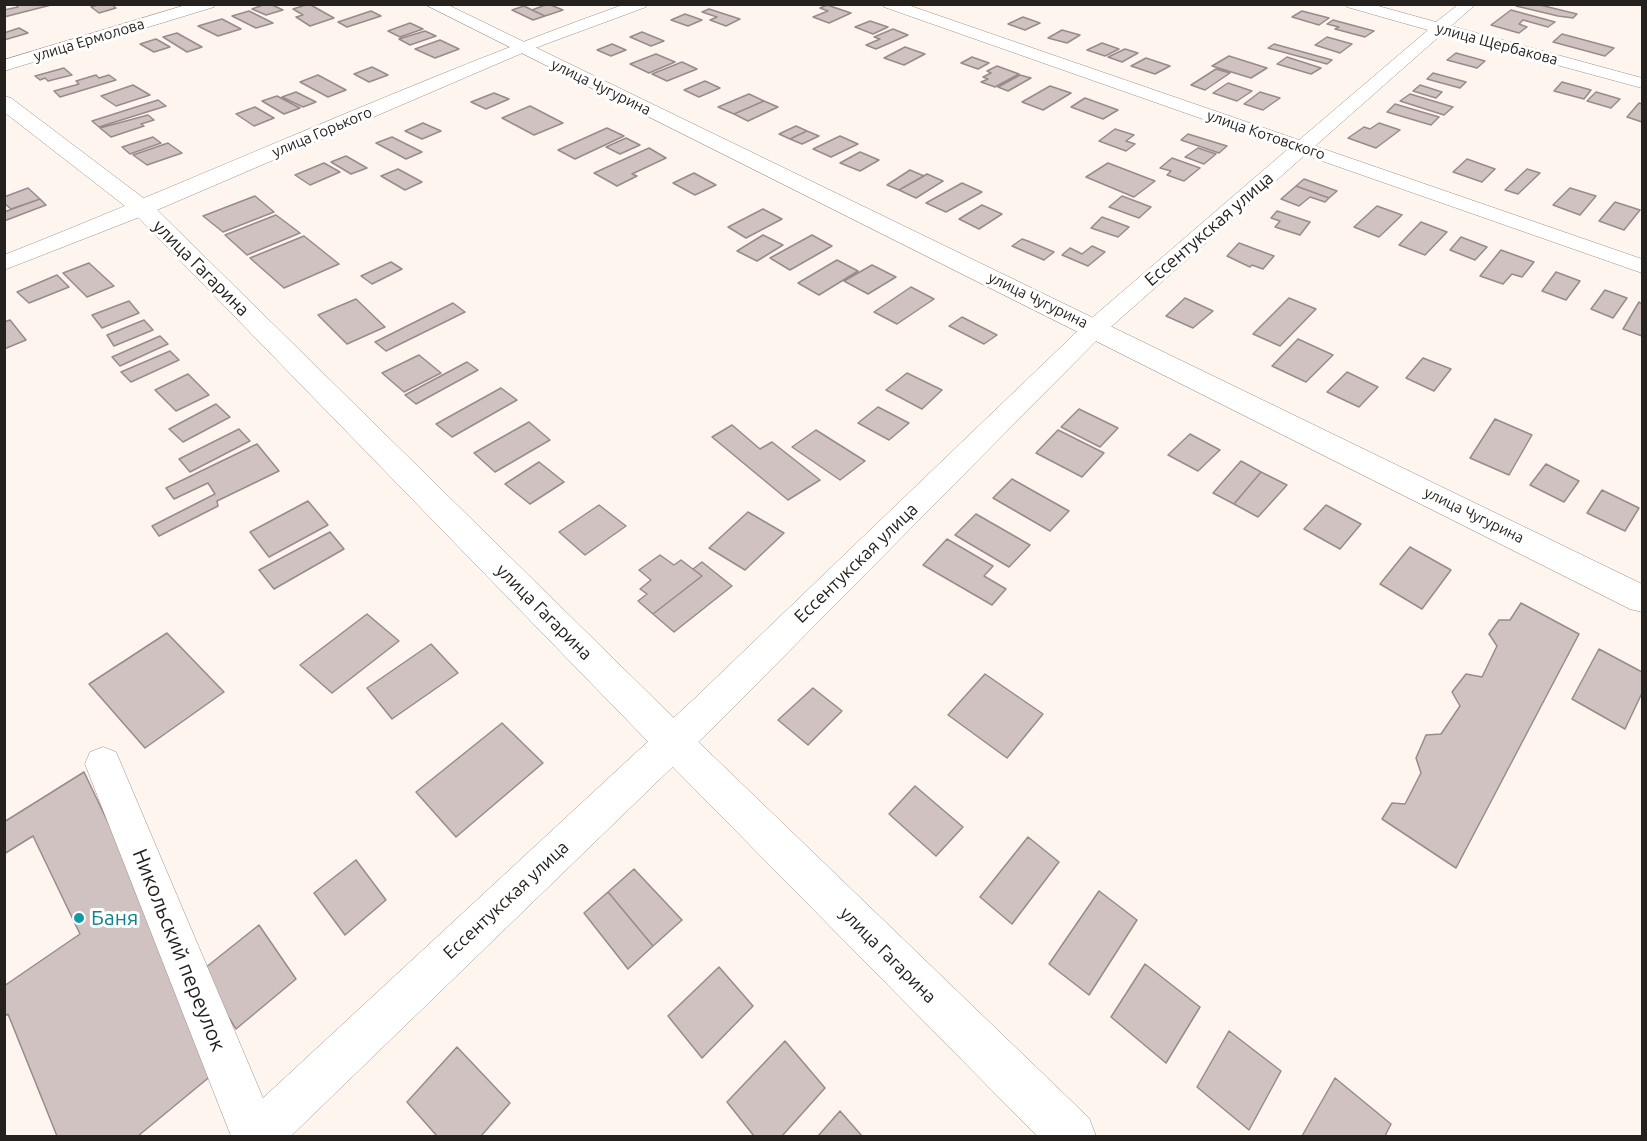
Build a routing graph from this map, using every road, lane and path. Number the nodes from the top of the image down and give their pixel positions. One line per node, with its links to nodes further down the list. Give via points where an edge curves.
1 (208, 4): 9 (street, улица Ермолова)
2 (432, 4): 8 (street, улица Чугурина)
3 (641, 4): 8 (street, улица Горького)
4 (889, 4): 12 (street, улица Котовского)
5 (1352, 4): 7 (street, улица Щербакова)
6 (1469, 4): 7 (street, Ессентукская улица)
7 (1439, 28): 10 (street, улица Щербакова); 12 (street, Ессентукская улица)
8 (521, 47): 13 (street, улица Горького); 16 (street, улица Чугурина)
9 (4, 66)
10 (1642, 82)
11 (4, 102): 13 (street, улица Гагарина)
12 (1301, 148): 15 (street, улица Котовского); 16 (street, Ессентукская улица)
13 (142, 208): 14 (street, улица Горького); 18 (street, улица Гагарина)
14 (4, 263)
15 (1642, 266)
16 (1095, 328): 17 (street, улица Чугурина); 18 (street, Ессентукская улица)
17 (1642, 599)
18 (673, 742): 20 (street, Ессентукская улица); 21 (street, улица Гагарина)
19 (103, 764): 20 (street, Никольский переулок)
20 (256, 1137)
21 (1071, 1137)

